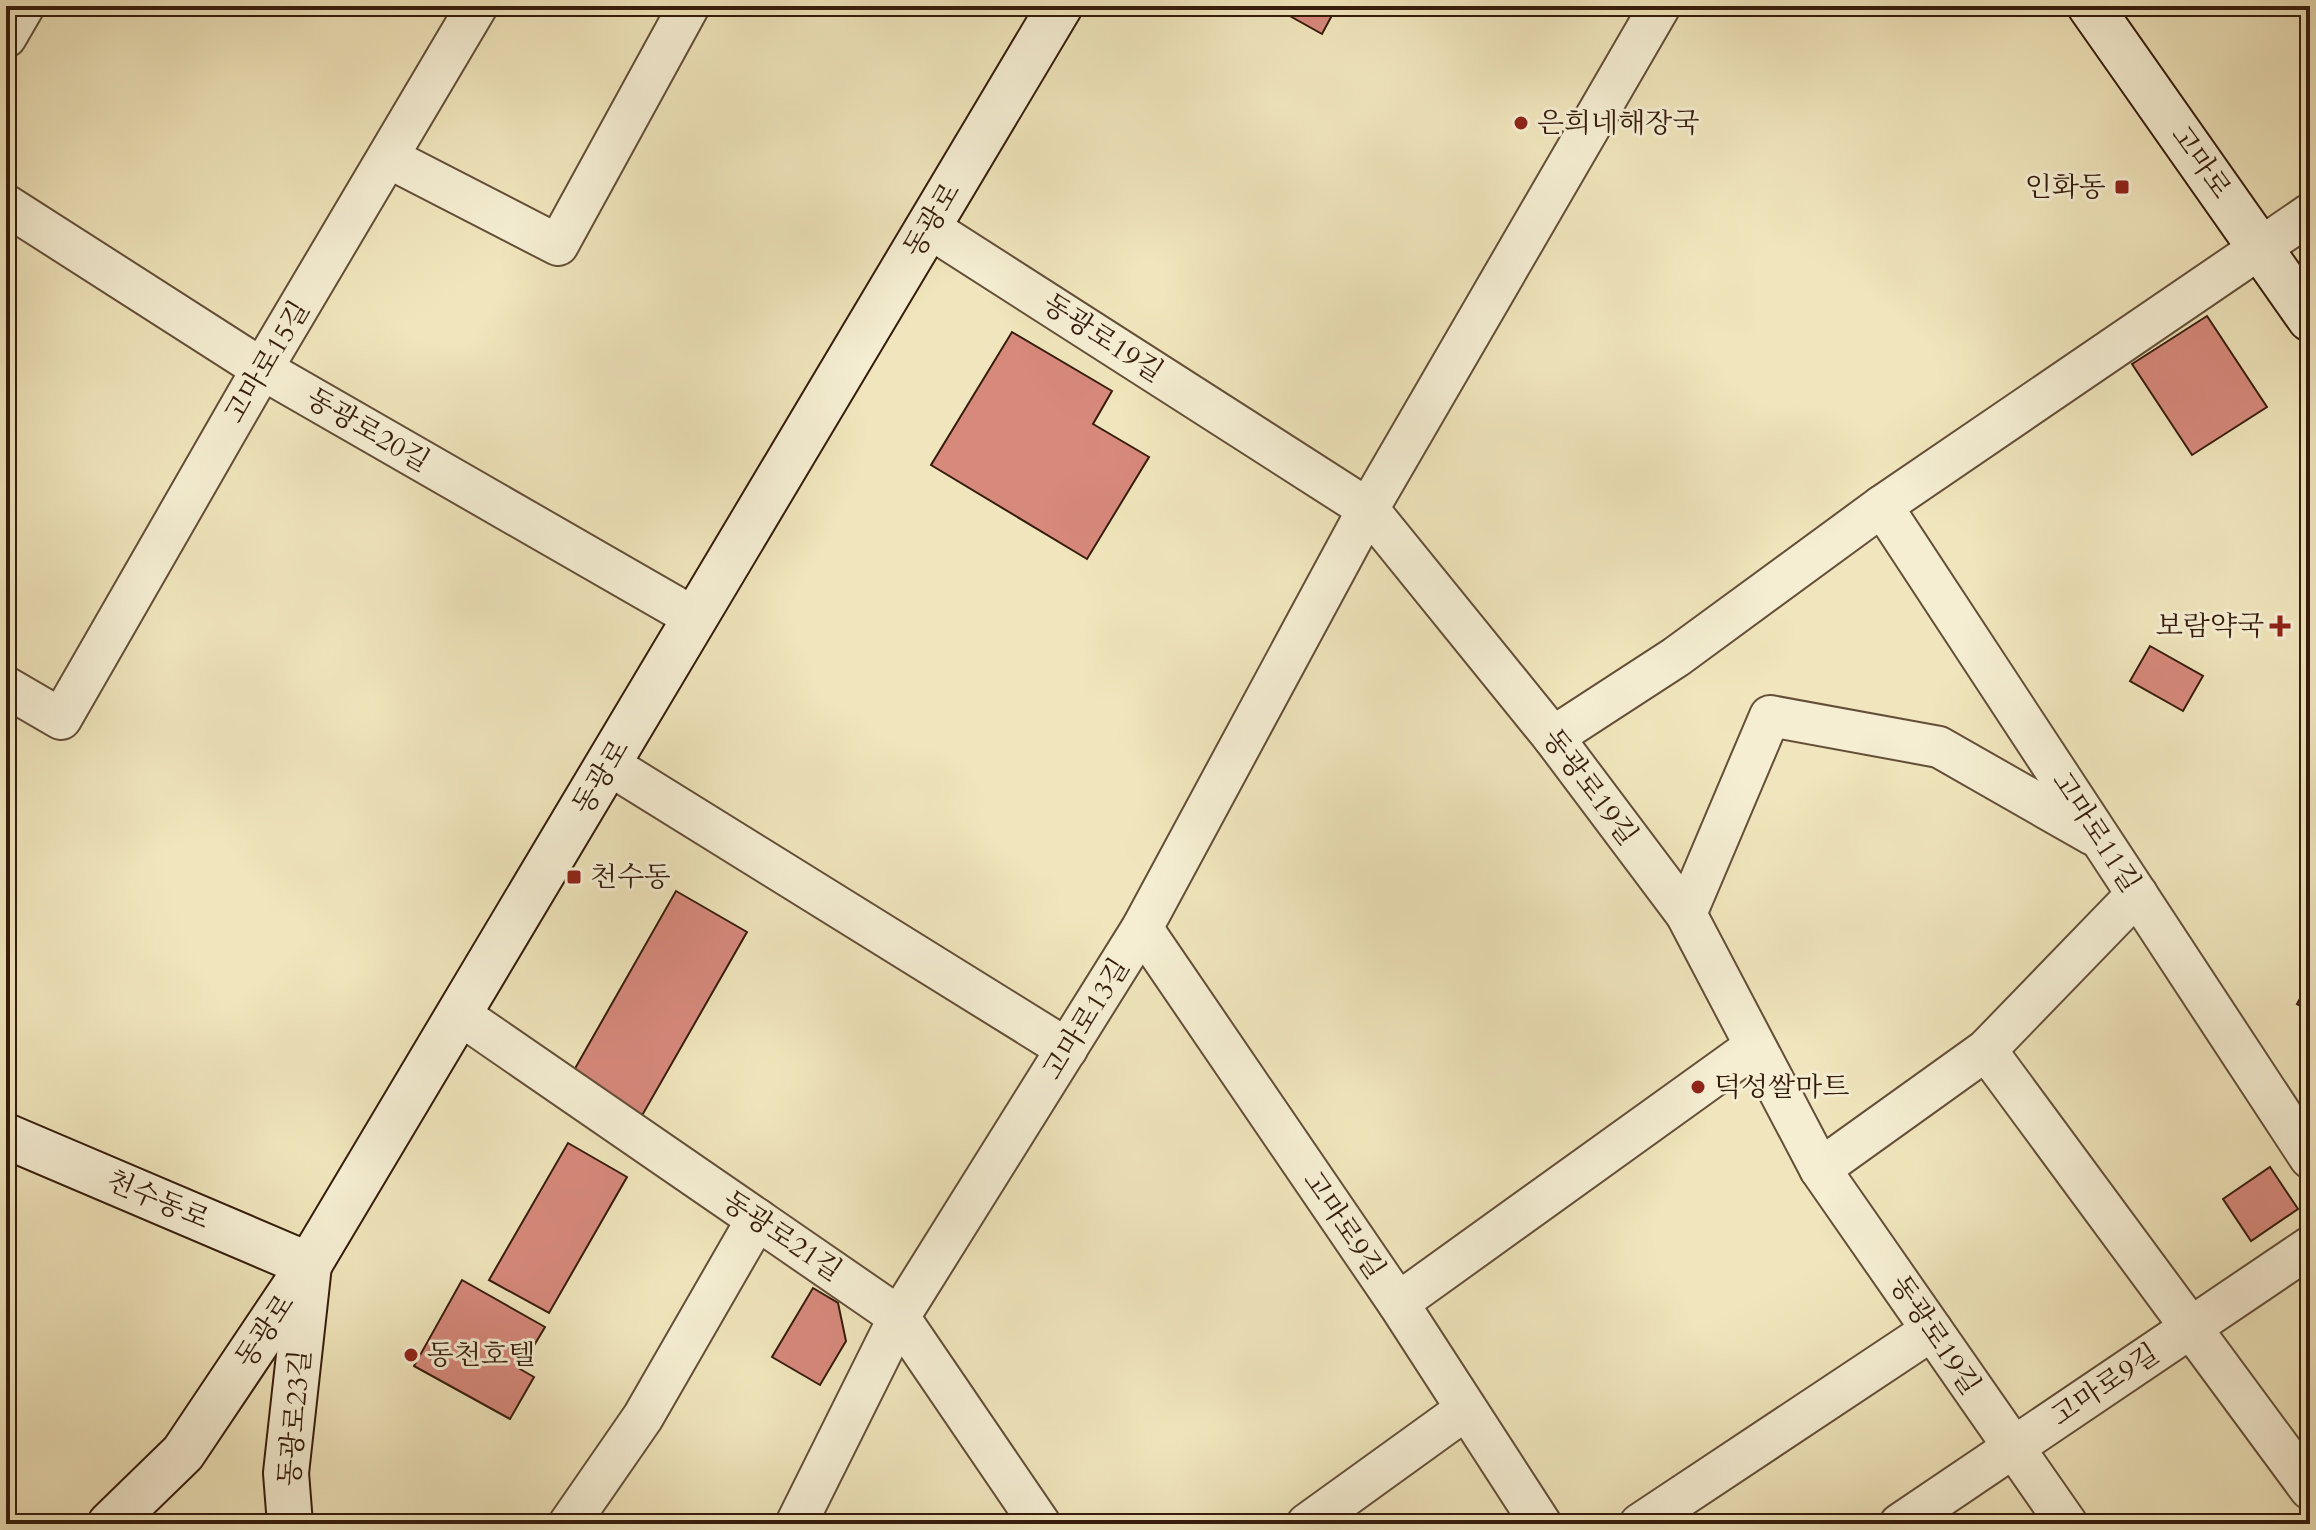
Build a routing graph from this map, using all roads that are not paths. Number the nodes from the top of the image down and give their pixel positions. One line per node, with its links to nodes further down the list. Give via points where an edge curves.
1 (24, 6): 7 (street)
2 (477, 6): 8 (street, 고마로15길)
3 (689, 6): 8 (street, via 558,245)
4 (1060, 6): 11 (main road, 동광로)
5 (1660, 6): 16 (street, 고마로13길)
6 (2090, 6): 12 (main road, 고마로)
7 (6, 37)
8 (389, 158): 14 (street, 고마로15길)
9 (6, 205): 14 (street, 동광로20길)
10 (2310, 214): 12 (street)
11 (928, 227): 16 (street, 동광로19길); 17 (main road, 동광로)
12 (2262, 248): 13 (main road, 고마로); 15 (street)
13 (2310, 319)
14 (262, 369): 17 (street, 동광로20길); 18 (street, 고마로15길, via 61,719)
15 (1882, 506): 19 (street, via 1676,657); 21 (street, 고마로11길)
16 (1368, 509): 19 (street, 동광로19길); 24 (street, 고마로13길)
17 (695, 618): 20 (main road, 동광로)
18 (6, 687)
19 (1553, 737): 23 (street, 동광로19길)
20 (608, 764): 25 (main road, 동광로); 27 (street)
21 (2100, 839): 22 (street, 고마로11길); 23 (street, via 1939,747 1770,716)
22 (2137, 894): 28 (street); 30 (street, 고마로11길)
23 (1686, 914): 26 (street, 동광로19길)
24 (1142, 928): 27 (street, 고마로13길); 35 (street, 고마로9길)
25 (459, 1014): 32 (street, 동광로21길); 34 (main road, 동광로)
26 (1754, 1047): 31 (street, 동광로19길); 35 (street)
27 (1067, 1049): 36 (street, 고마로13길)
28 (1986, 1050): 31 (street); 37 (street)
29 (6, 1136): 34 (main road, 천수동로)
30 (2310, 1158)
31 (1820, 1169): 38 (street, 동광로19길)
32 (757, 1219): 36 (street, 동광로21길); 44 (street, via 643,1417)
33 (2310, 1247): 37 (street, 고마로9길)
34 (309, 1265): 42 (main road, 동광로, via 183,1453); 43 (main road, 동광로23길, via 286,1473)
35 (1398, 1303): 39 (street, 고마로9길)
36 (899, 1317): 45 (street, 고마로13길); 46 (street, 동광로21길)
37 (2190, 1327): 40 (street, 고마로9길); 41 (street)
38 (1932, 1330): 40 (street, 동광로19길); 49 (street)
39 (1465, 1410): 47 (street); 48 (street, 고마로9길)
40 (2012, 1448): 50 (street, 고마로9길); 51 (street, 동광로19길)
41 (2310, 1489)
42 (110, 1524)
43 (290, 1524)
44 (569, 1524)
45 (796, 1524)
46 (1040, 1524)
47 (1307, 1524)
48 (1541, 1524)
49 (1640, 1524)
50 (1900, 1524)
51 (2067, 1524)

